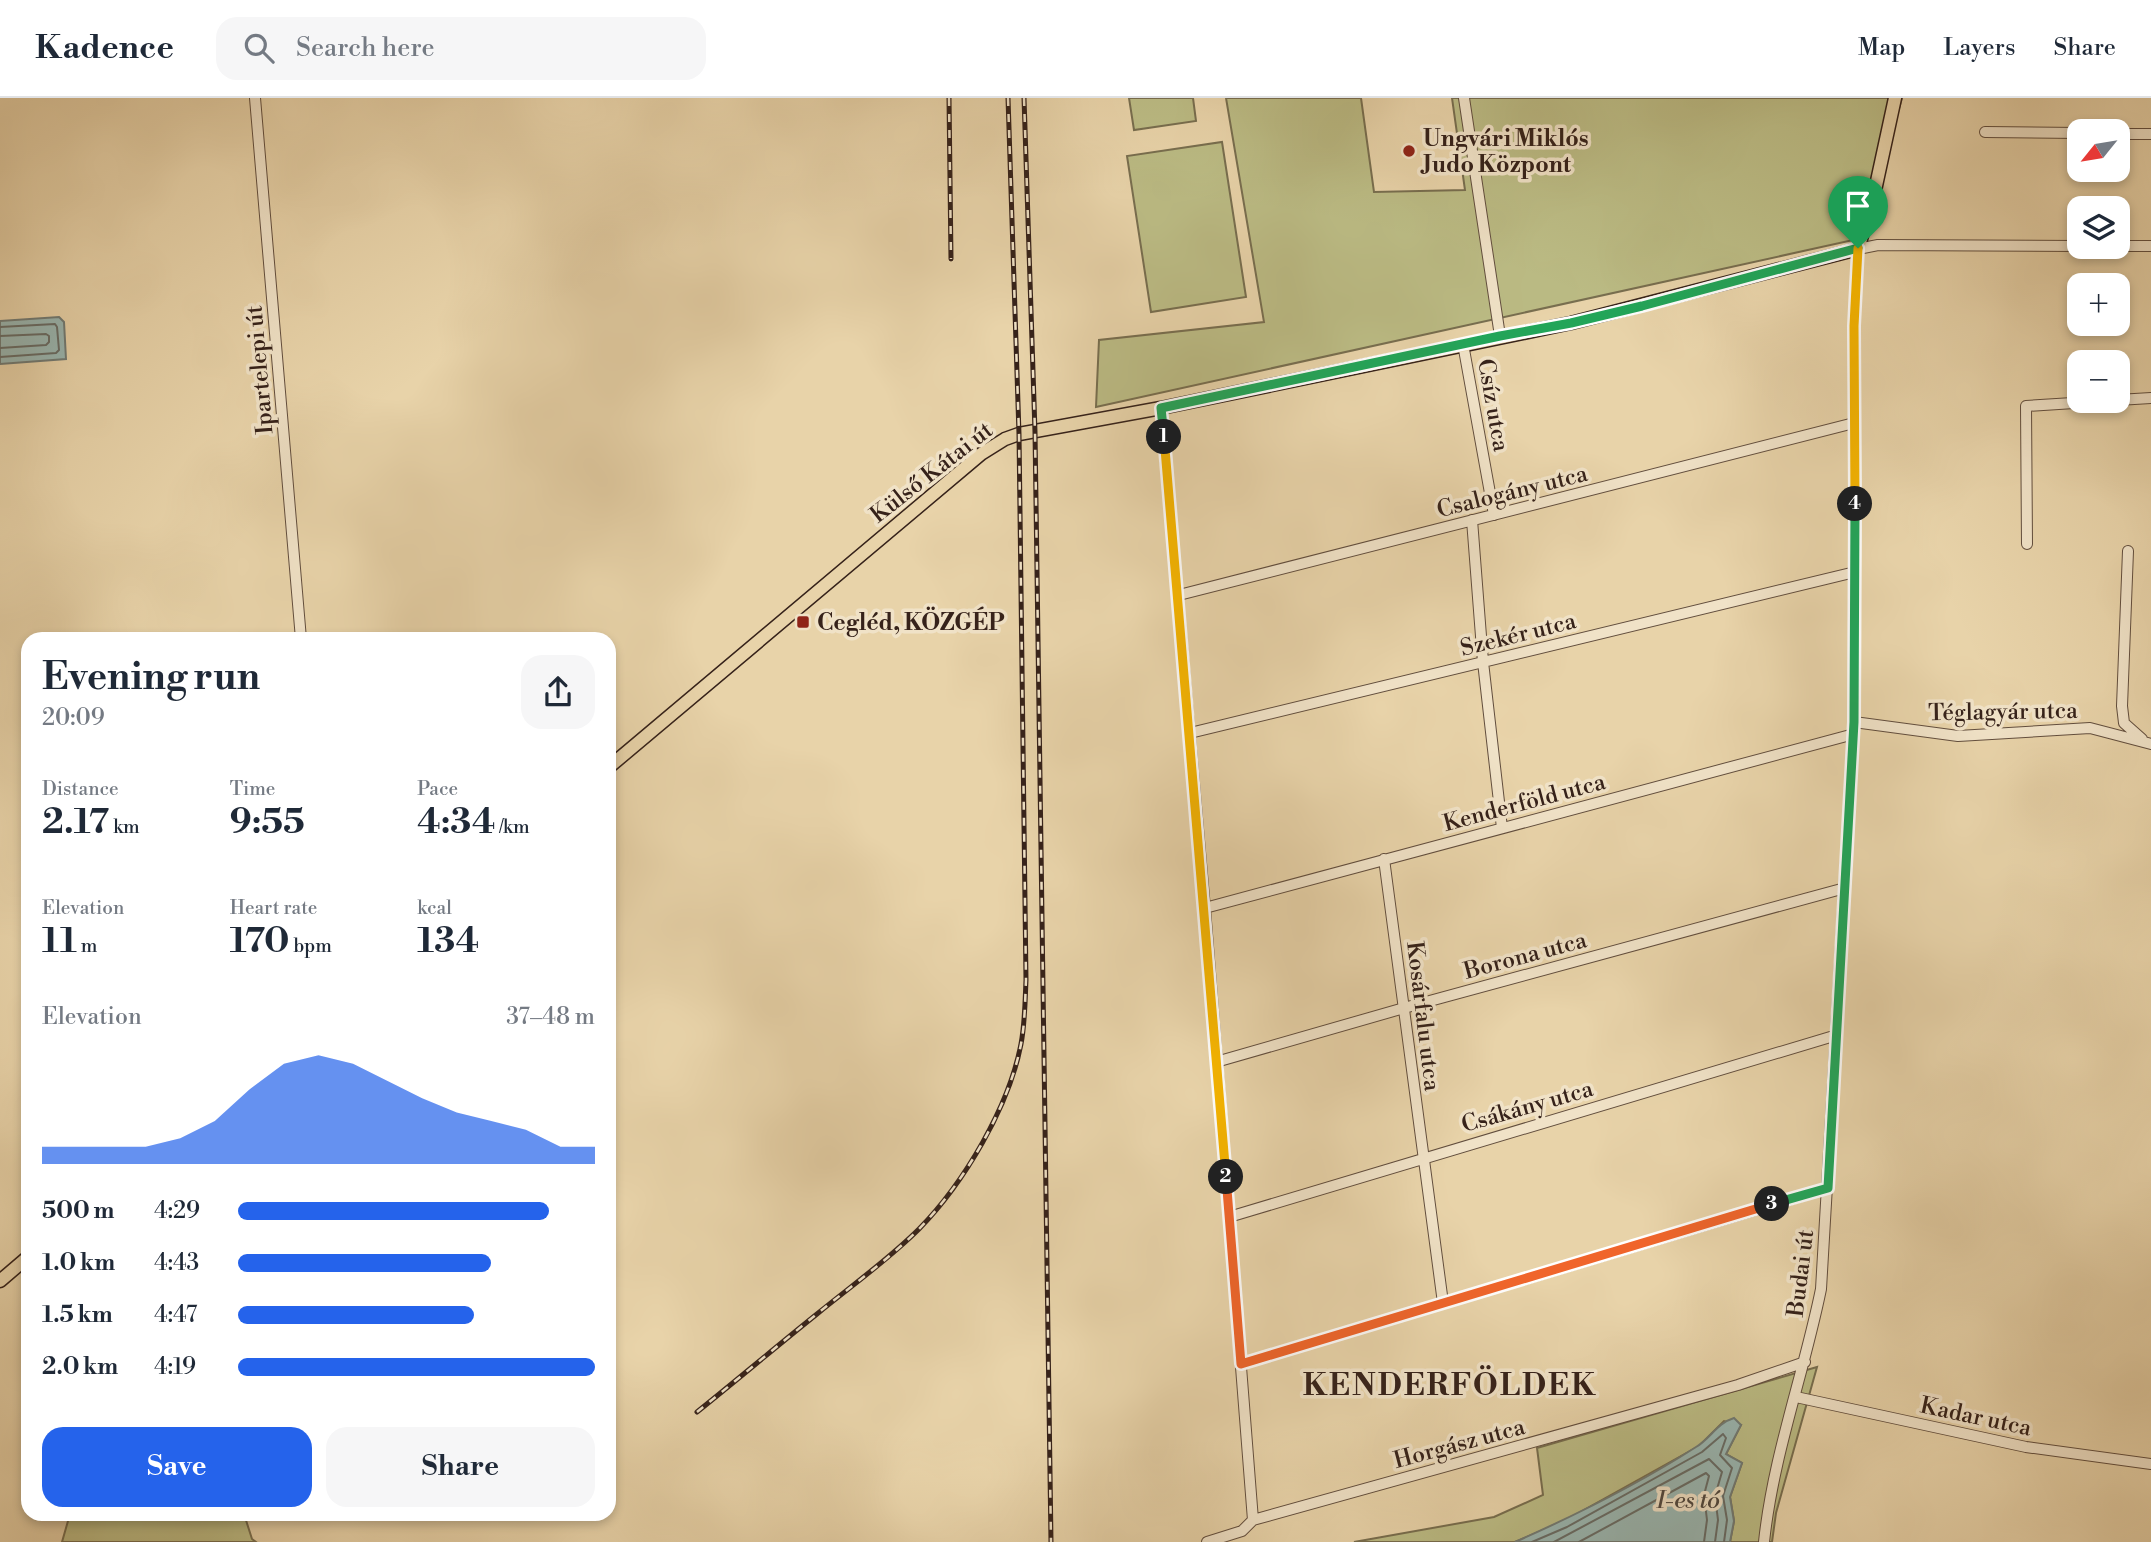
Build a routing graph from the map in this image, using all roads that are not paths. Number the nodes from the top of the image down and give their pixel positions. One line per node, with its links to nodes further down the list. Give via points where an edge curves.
1 (254, 98): 25 (street, Ipartelepi út)
2 (1464, 98): 12 (street)
3 (1895, 98): 11 (main road)
4 (1985, 132): 5 (street)
5 (2067, 133)
6 (2130, 134): 7 (street)
7 (2151, 134)
8 (2067, 246): 11 (street)
9 (2130, 246): 10 (street)
10 (2151, 246)
11 (1858, 248): 12 (main road, Külső Kátai út, via 1642,306); 18 (street, Budai út)
12 (1500, 336): 13 (main road, Külső Kátai út)
13 (1463, 344): 17 (main road, Külső Kátai út); 19 (street, Csíz utca)
14 (2151, 398): 15 (street)
15 (2130, 399)
16 (2067, 403): 21 (street, via 2026,406)
17 (1161, 408): 24 (street); 31 (main road, Külső Kátai út, via 1013,435 995,444)
18 (1854, 424): 19 (street, Csalogány utca); 23 (street, Budai út)
19 (1494, 515): 20 (street, Csalogány utca)
20 (1472, 520): 24 (street, Csalogány utca); 26 (street)
21 (2026, 544)
22 (2129, 551): 30 (street, via 2122,706 2124,723)
23 (1855, 572): 26 (street, Szekér utca); 27 (street, Budai út)
24 (1179, 595): 28 (street)
25 (300, 632)
26 (1483, 662): 28 (street, Szekér utca); 32 (street)
27 (1854, 722): 29 (street, Budai út); 30 (street, Téglagyár utca, via 1958,736 2090,728)
28 (1190, 733): 35 (street)
29 (1854, 734): 32 (street, Kenderföld utca); 34 (street, Budai út)
30 (2147, 742)
31 (616, 761)
32 (1502, 828): 33 (street, Kenderföld utca)
33 (1384, 859): 35 (street, Kenderföld utca); 36 (street, Kosárfalu utca)
34 (1845, 888): 36 (street, Borona utca); 37 (street, Budai út)
35 (1205, 908): 38 (street)
36 (1404, 1008): 38 (street, Borona utca); 39 (street, Kosárfalu utca)
37 (1837, 1035): 39 (street, Csákány utca); 40 (street, Budai út)
38 (1216, 1062): 41 (street)
39 (1423, 1157): 41 (street, Csákány utca); 44 (street, Kosárfalu utca)
40 (1828, 1188): 44 (street); 45 (street, Budai út, via 1821,1289)
41 (1229, 1216): 46 (street)
42 (21, 1263): 43 (main road)
43 (0, 1281)
44 (1443, 1303): 46 (street)
45 (1805, 1362): 47 (street, Budai út); 49 (street, Horgász utca, via 1738,1385)
46 (1241, 1364): 49 (street)
47 (1796, 1397): 48 (street, Kadar utca, via 2026,1447); 51 (street, Budai út)
48 (2151, 1464)
49 (1253, 1520): 50 (street, Horgász utca, via 1242,1531)
50 (1207, 1542)
51 (1764, 1542)

